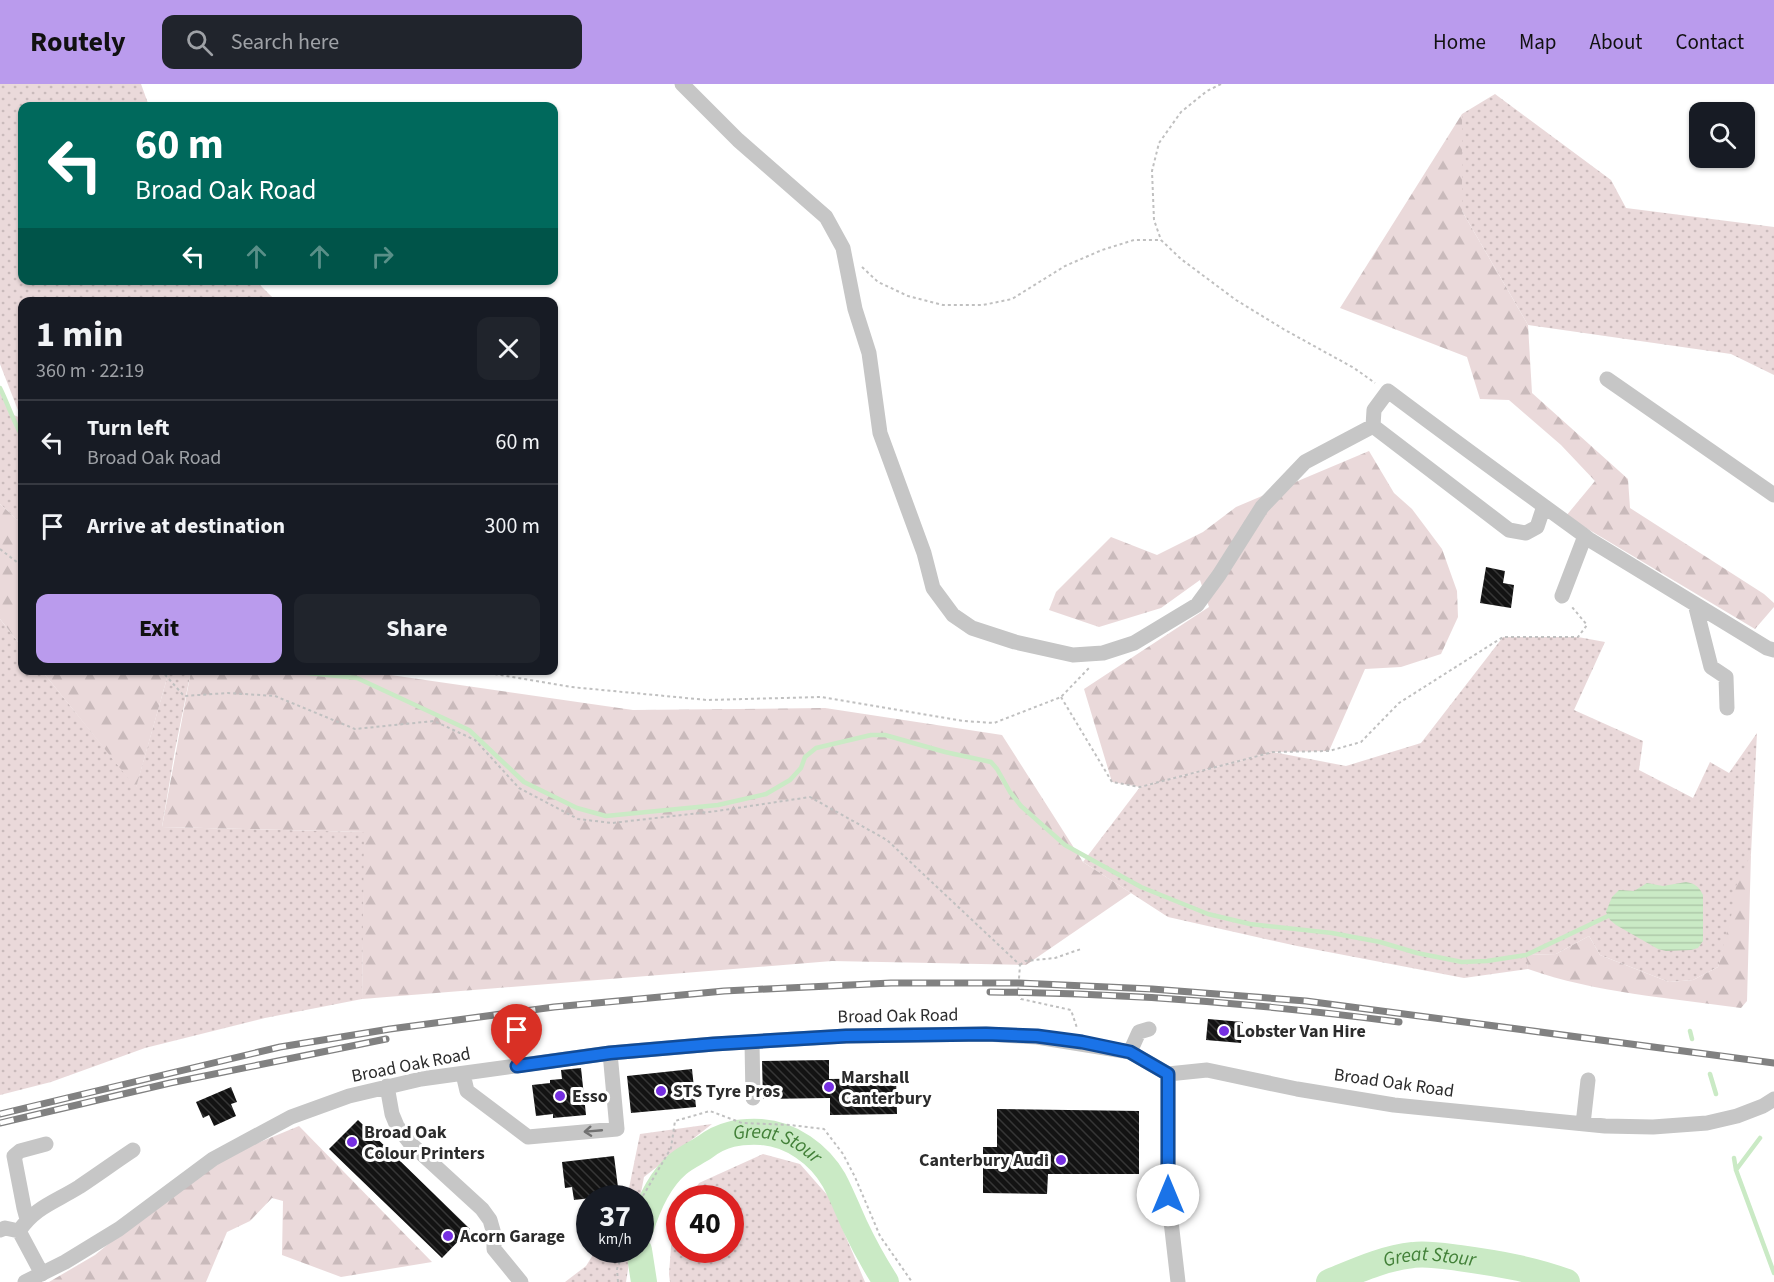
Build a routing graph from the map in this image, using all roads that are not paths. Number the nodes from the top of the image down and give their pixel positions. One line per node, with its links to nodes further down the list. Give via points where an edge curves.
1 (682, 84): 3 (street, via 738,140 826,217 843,248 855,309 869,353 880,433 933,588 953,615 972,628 1073,655 1103,653 1134,643 1197,605 1262,507 1305,462)
2 (1607, 379): 4 (street)
3 (1373, 426): 5 (street, via 1509,530 1526,533 1537,527); 5 (street, via 1374,410 1388,391)
4 (1774, 495)
5 (1544, 506): 6 (street)
6 (1585, 536): 7 (street); 8 (street)
7 (1562, 596)
8 (1695, 604): 9 (street); 10 (street, via 1711,667 1726,677)
9 (1774, 650)
10 (1727, 708)
11 (1149, 1029): 13 (street, via 1140,1032)
12 (752, 1042): 13 (street, Broad Oak Road, via 965,1034 1037,1036); 14 (street, Broad Oak Road); 19 (street)
13 (1130, 1052): 16 (street, Broad Oak Road)
14 (610, 1053): 15 (street, Broad Oak Road); 15 (street, one-way to 15, via 617,1129 528,1137 467,1091)
15 (463, 1074): 18 (street, Broad Oak Road)
16 (1168, 1074): 21 (street, Broad Oak Road, via 1207,1070 1394,1105); 29 (street, via 1168,1195)
17 (1588, 1080): 21 (street)
18 (387, 1086): 26 (street, Broad Oak Road, via 291,1116 213,1159 119,1229); 28 (street, via 397,1126 410,1143 482,1209 490,1220 494,1249)
19 (753, 1098)
20 (1774, 1099): 21 (street, Broad Oak Road, via 1737,1116 1707,1123 1653,1127)
21 (1584, 1124)
22 (46, 1144): 24 (street, via 14,1156 24,1208)
23 (133, 1150): 24 (street, via 34,1213)
24 (23, 1225): 25 (street); 26 (street)
25 (0, 1230)
26 (42, 1274): 27 (street, Broad Oak Road)
27 (25, 1282)
28 (521, 1282)
29 (1178, 1282)

